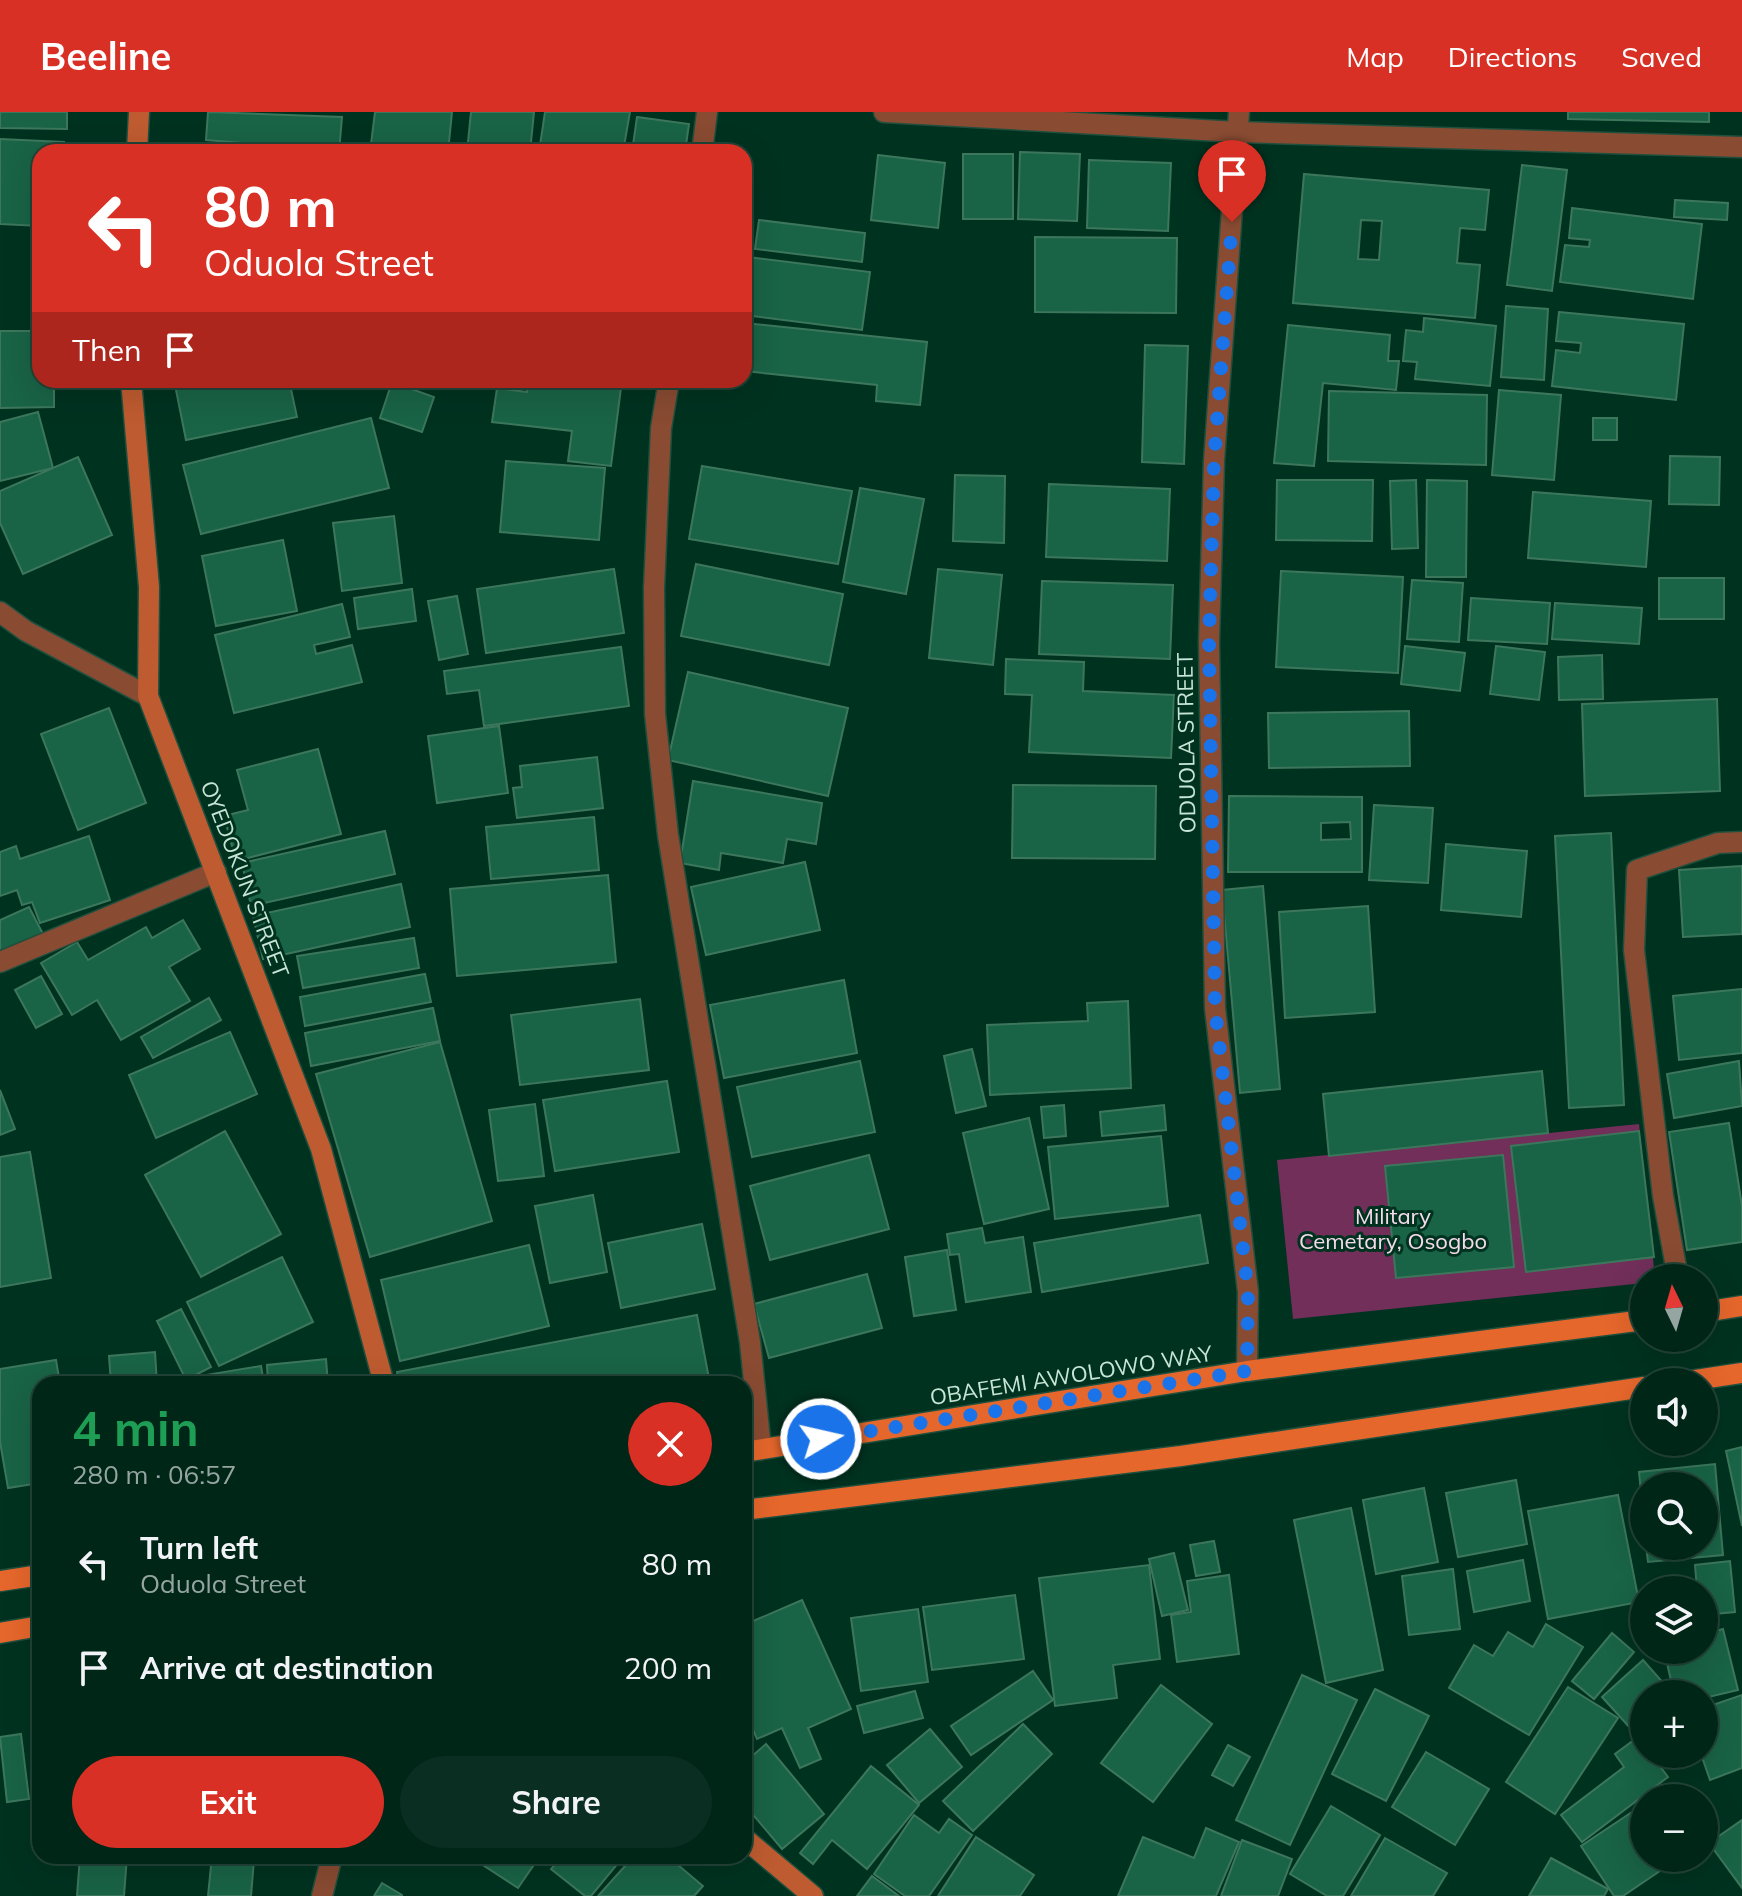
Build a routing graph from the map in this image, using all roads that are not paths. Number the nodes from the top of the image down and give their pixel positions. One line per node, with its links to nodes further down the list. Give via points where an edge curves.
1 (139, 112): 5 (street)
2 (707, 112): 6 (street)
3 (884, 112): 4 (street)
4 (1239, 122): 7 (street); 19 (street, ODUOLA STREET, via 1214,461 1209,642 1215,1008 1248,1292)
5 (137, 144)
6 (703, 144)
7 (1742, 147)
8 (132, 388): 11 (street, OYEDOKUN STREET, via 149,587)
9 (668, 388): 22 (street, via 654,588 655,714 668,835 750,1342)
10 (0, 612): 11 (street)
11 (148, 696): 13 (street, OYEDOKUN STREET)
12 (1742, 842): 15 (street, via 1718,843 1637,870 1634,950)
13 (216, 872): 14 (street); 21 (street, OYEDOKUN STREET, via 321,1149)
14 (0, 962)
15 (1675, 1264)
16 (1742, 1306): 17 (main road)
17 (1718, 1310)
18 (1630, 1322): 19 (main road, OBAFEMI AWOLOWO WAY)
19 (1247, 1371): 25 (main road, OBAFEMI AWOLOWO WAY)
20 (1742, 1373): 23 (main road)
21 (382, 1376)
22 (751, 1376)
23 (1718, 1377)
24 (1630, 1389): 26 (main road, via 1181,1456)
25 (752, 1451)
26 (752, 1509)
27 (32, 1576): 28 (main road)
28 (0, 1581)
29 (32, 1627): 30 (main road)
30 (0, 1633)
31 (752, 1845): 34 (street)
32 (330, 1864): 33 (street)
33 (322, 1896)
34 (813, 1896)

